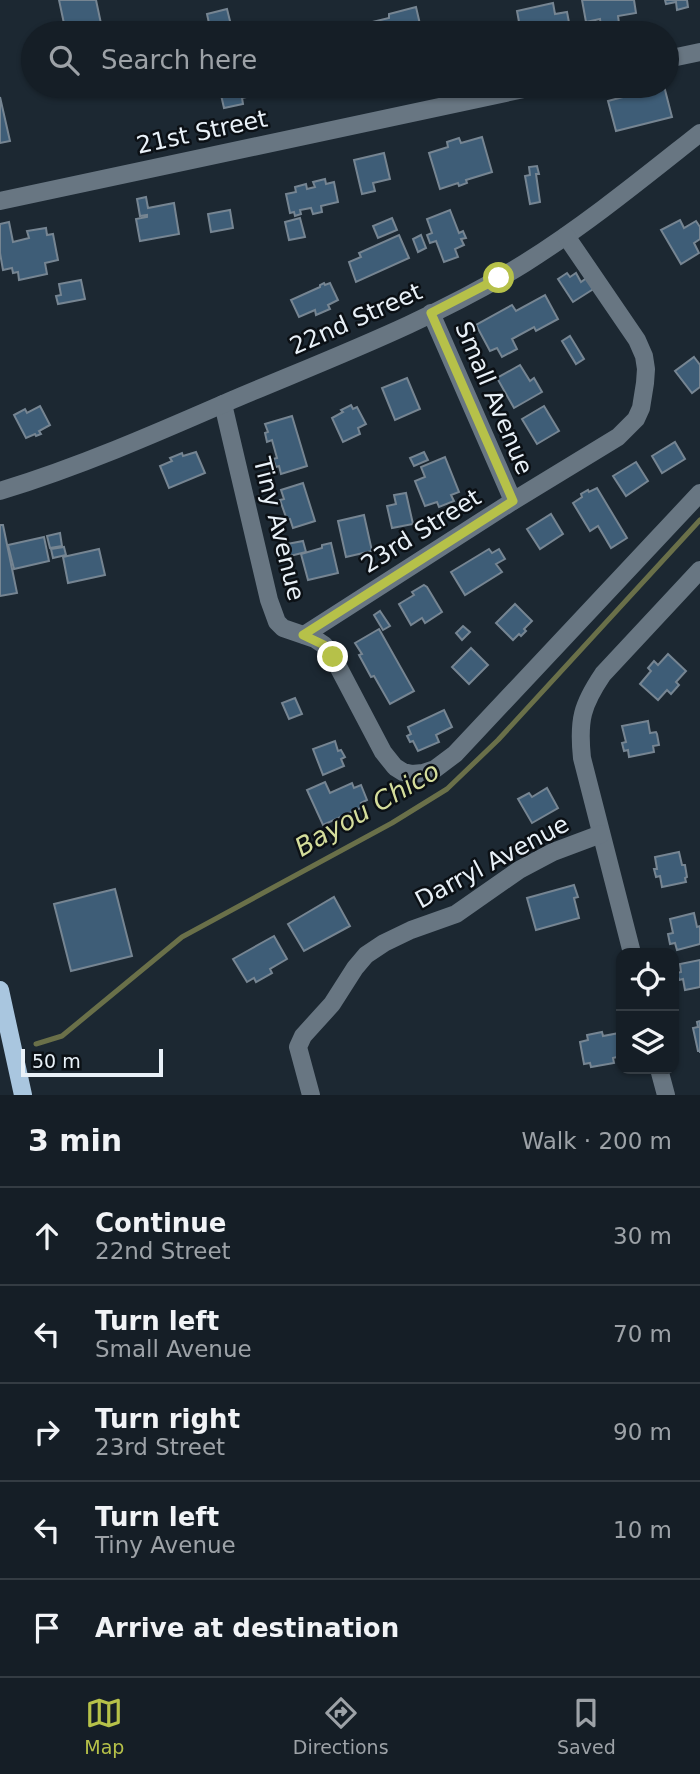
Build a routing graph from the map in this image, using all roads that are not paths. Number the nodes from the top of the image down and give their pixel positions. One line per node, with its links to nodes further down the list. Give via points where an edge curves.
1 (700, 52): 2 (street)
2 (679, 56)
3 (482, 98): 5 (street, 21st Street)
4 (700, 133): 6 (street, 22nd Street)
5 (0, 201)
6 (566, 236): 7 (street, 22nd Street, via 524,264); 11 (street, 23rd Street, via 644,356 641,408 618,437)
7 (431, 313): 8 (street, 22nd Street); 11 (street, Small Avenue)
8 (223, 404): 9 (street, 22nd Street, via 94,459); 13 (street, Tiny Avenue, via 269,600 277,622)
9 (0, 491)
10 (700, 493): 13 (street, Tiny Avenue, via 455,754 424,773 395,767 333,657 324,645)
11 (513, 501): 13 (street, 23rd Street)
12 (700, 570): 14 (street, via 603,674 582,713 582,758)
13 (303, 635)
14 (601, 834): 15 (street); 19 (street, Darryl Avenue, via 553,852 456,914 411,930 366,956 298,1048)
15 (631, 948)
16 (0, 989): 18 (main road)
17 (660, 1074): 20 (street)
18 (23, 1095)
19 (311, 1095)
20 (666, 1095)

